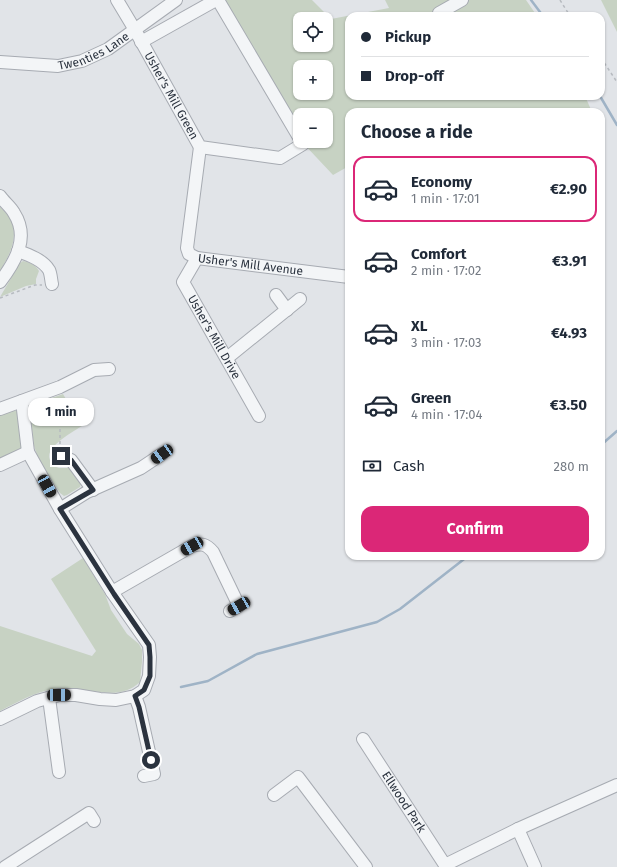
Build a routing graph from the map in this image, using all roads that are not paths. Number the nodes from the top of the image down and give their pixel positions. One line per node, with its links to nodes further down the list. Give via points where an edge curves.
1 (117, 0): 6 (street, Usher's Mill Green)
2 (176, 0): 6 (street, Twenties Lane)
3 (217, 0): 7 (street); 9 (street, Usher's Mill Green)
4 (462, 0): 5 (street)
5 (441, 12)
6 (135, 30): 7 (street, Usher's Mill Green); 8 (street, Twenties Lane, via 82,61 58,66)
7 (141, 42): 10 (street, Usher's Mill Green)
8 (0, 62)
9 (293, 128)
10 (200, 147): 11 (street, Usher's Mill Green, via 280,158); 14 (street, Usher's Mill Avenue, via 187,248 189,254)
11 (296, 148)
12 (0, 196): 13 (street, via 14,212 20,225 22,236)
13 (18, 251): 16 (street); 17 (street, via 43,263 50,271)
14 (197, 258): 15 (street, Usher's Mill Avenue); 21 (street, Usher's Mill Drive, via 183,282)
15 (345, 276)
16 (0, 282)
17 (52, 284)
18 (276, 295): 20 (street)
19 (300, 299): 20 (street)
20 (287, 310): 21 (street)
21 (227, 358): 25 (street, Usher's Mill Drive)
22 (109, 369): 23 (street, via 94,370 60,387)
23 (22, 401): 24 (street); 26 (street)
24 (0, 409)
25 (259, 416)
26 (28, 452): 29 (street); 31 (street)
27 (162, 454): 30 (street, via 142,468)
28 (61, 456): 30 (street, via 71,460)
29 (0, 465)
30 (93, 490): 31 (street)
31 (60, 509): 32 (street)
32 (112, 592): 33 (street, via 201,543 213,552 239,606); 34 (street, via 149,645 150,676 144,690)
33 (230, 611)
34 (135, 696): 35 (street, via 116,700 76,695); 39 (street, via 154,774)
35 (49, 698): 36 (street, via 38,700); 38 (street)
36 (0, 719)
37 (363, 739): 43 (street, Ellwood Park, via 445,865)
38 (59, 772)
39 (144, 776)
40 (617, 785): 43 (street)
41 (274, 795): 45 (street, via 298,777)
42 (94, 821): 44 (street, via 89,813)
43 (518, 829): 46 (street)
44 (7, 866)
45 (366, 867)
46 (535, 867)

